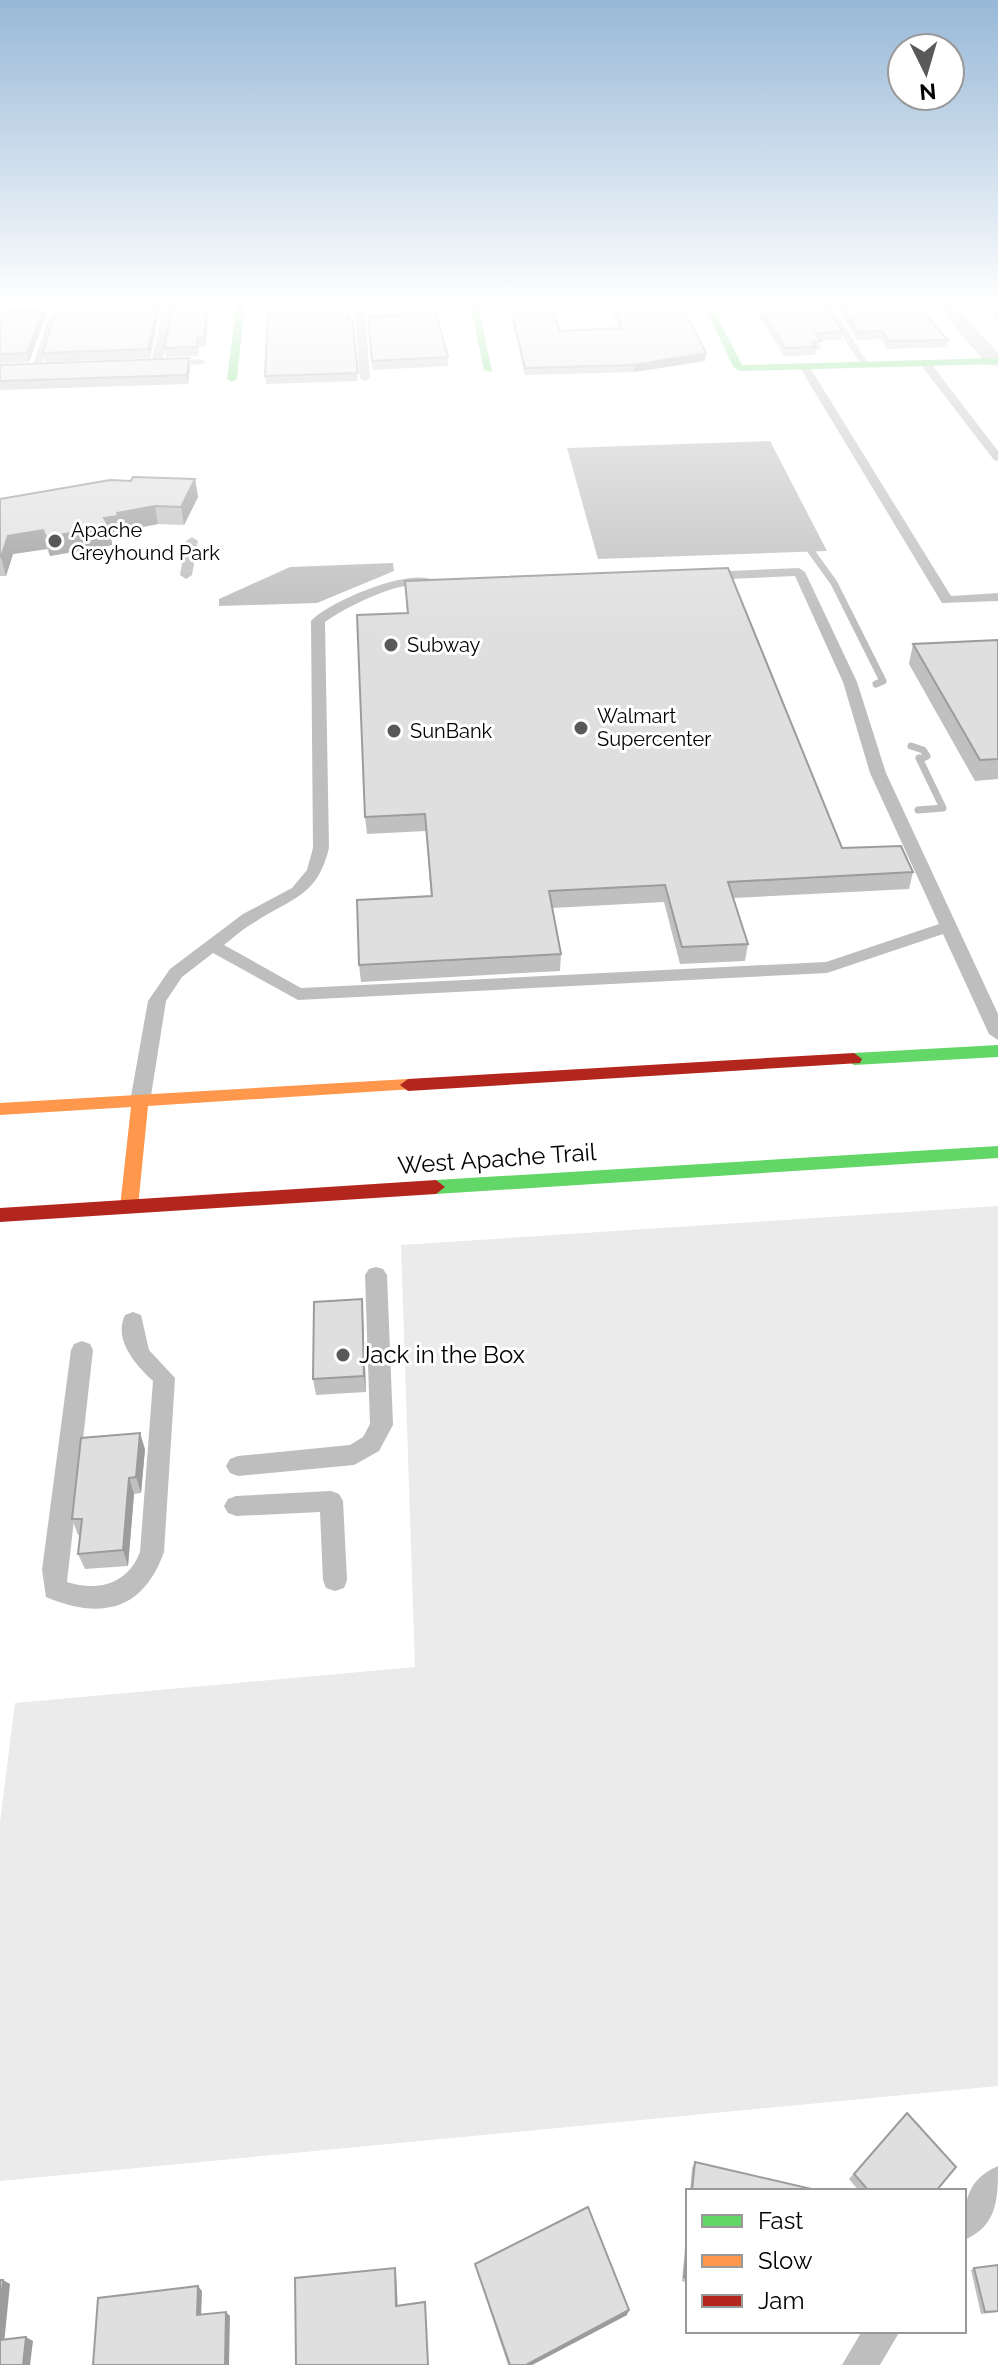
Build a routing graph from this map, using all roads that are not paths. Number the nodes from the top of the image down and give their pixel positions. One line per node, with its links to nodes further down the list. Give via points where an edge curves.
1 (831, 410): 8 (lane, via 947,600)
2 (961, 410): 3 (lane)
3 (998, 458)
4 (192, 541): 5 (lane)
5 (186, 575)
6 (694, 576): 9 (lane, via 799,572 850,682 878,773)
7 (441, 581): 10 (lane, via 397,583 318,621 321,848 315,871 298,892)
8 (998, 597)
9 (947, 927): 10 (lane, via 827,967 298,994); 11 (lane)
10 (211, 945): 13 (lane, via 176,973 157,1001)
11 (998, 1034)
12 (998, 1051): 13 (main road)
13 (140, 1102): 14 (main road); 16 (main road)
14 (0, 1109)
15 (998, 1152): 16 (main road, West Apache Trail)
16 (129, 1207): 17 (main road, West Apache Trail)
17 (0, 1215)
18 (376, 1275): 21 (lane, via 382,1425 371,1444 354,1455)
19 (133, 1321): 20 (lane, via 139,1354 164,1378 152,1552 136,1581 103,1600 74,1599 55,1589)
20 (82, 1350)
21 (238, 1466)
22 (236, 1506): 23 (lane, via 331,1501)
23 (335, 1580)
24 (998, 2182): 25 (lane)
25 (966, 2222)
26 (882, 2333): 27 (lane)
27 (859, 2365)

